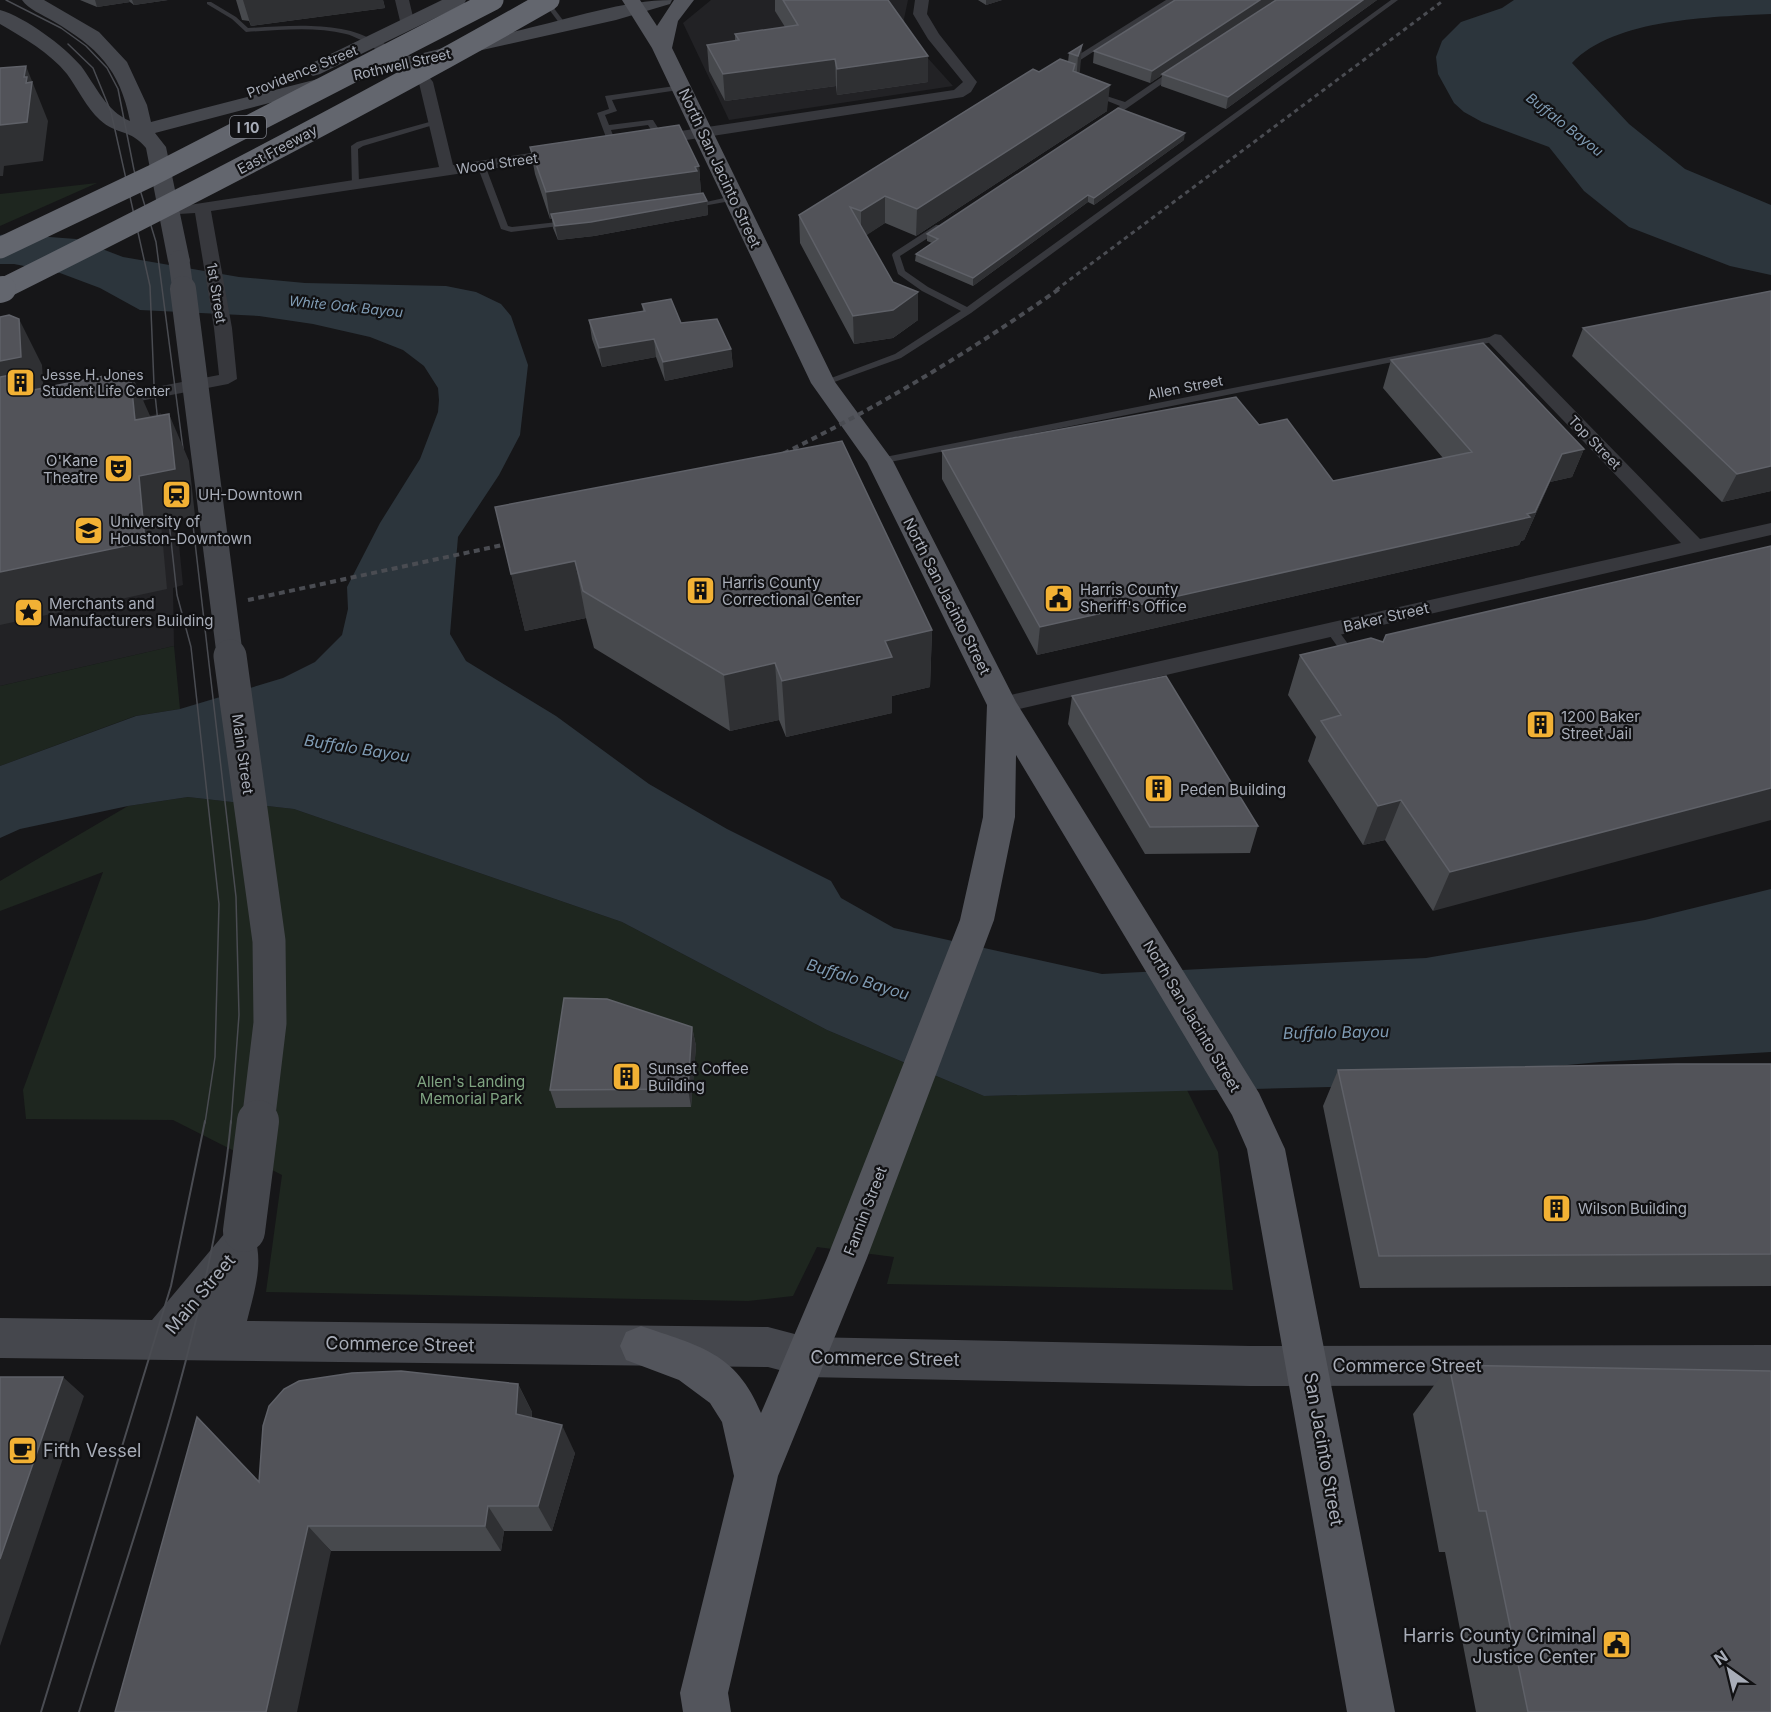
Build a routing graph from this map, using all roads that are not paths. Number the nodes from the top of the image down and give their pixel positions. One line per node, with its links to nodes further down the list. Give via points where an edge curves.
1 (31, 0): 25 (main road, Main Street, via 101,42 117,62)
2 (402, 0): 15 (street)
3 (457, 0): 15 (main road, Providence Street)
4 (493, 0): 45 (highway, I 10, bridge, via 151,176)
5 (568, 0): 20 (highway, bridge)
6 (663, 0): 13 (main road, Rothwell Street)
7 (685, 0): 17 (main road, via 675,9)
8 (922, 0): 32 (street, via 920,14 970,82 958,94)
9 (1171, 0): 22 (lane)
10 (1395, 0): 47 (lane)
11 (548, 2): 16 (lane); 20 (highway, East Freeway / I 10, bridge)
12 (209, 3): 18 (lane, via 246,30 296,27 347,32)
13 (633, 4): 16 (main road, Rothwell Street); 17 (main road, North San Jacinto Street)
14 (0, 16): 31 (main road, via 44,42 66,61 101,112 128,130)
15 (408, 25): 18 (main road, Providence Street)
16 (565, 27): 19 (main road, Rothwell Street)
17 (659, 37): 23 (main road, North San Jacinto Street)
18 (373, 42): 19 (street); 26 (main road, Providence Street)
19 (409, 61): 28 (street, via 428,87); 31 (main road, Rothwell Street)
20 (442, 61): 46 (highway, East Freeway / I 10, bridge)
21 (1185, 65): 27 (lane)
22 (1057, 71)
23 (682, 87): 30 (lane, via 608,98 613,111 601,112); 32 (main road, North San Jacinto Street)
24 (1081, 89): 27 (lane)
25 (132, 92): 26 (main road, via 163,102); 31 (main road, Main Street)
26 (237, 98): 31 (main road, Providence Street, via 166,116)
27 (1126, 105): 29 (lane)
28 (436, 123): 37 (street); 38 (lane, via 354,148)
29 (1096, 124)
30 (606, 128): 33 (lane, via 650,122); 34 (lane)
31 (142, 130): 42 (main road, Main Street, via 156,147)
32 (703, 133): 33 (street); 39 (main road, North San Jacinto Street)
33 (661, 139): 34 (street)
34 (607, 147)
35 (578, 151): 36 (street, Wood Street)
36 (481, 165): 37 (street, Wood Street); 43 (lane, via 504,227 511,231)
37 (447, 170): 38 (street, Wood Street)
38 (355, 184): 40 (street, Wood Street)
39 (733, 198): 41 (lane); 49 (main road, North San Jacinto Street)
40 (202, 207): 42 (street, Wood Street); 50 (street, 1st Street, via 227,372)
41 (679, 207)
42 (169, 212): 58 (main road, Main Street, bridge, via 179,261 269,941 270,1023)
43 (576, 222)
44 (946, 223): 47 (lane, via 896,255 901,272)
45 (0, 248)
46 (0, 290)
47 (968, 310): 49 (lane, via 898,356)
48 (1495, 339): 51 (lane, Allen Street); 53 (street, Top Street)
49 (823, 383): 51 (main road, North San Jacinto Street)
50 (92, 404)
51 (880, 461): 56 (main road, North San Jacinto Street)
52 (1771, 529): 53 (street, Baker Street)
53 (1695, 546): 54 (street, Baker Street)
54 (1331, 629): 55 (lane); 56 (street, Baker Street)
55 (1361, 671)
56 (1002, 705): 57 (main road, North San Jacinto Street, via 1246,1105 1266,1149); 63 (main road, Fannin Street, via 999,817 977,920)
57 (1275, 1186): 64 (main road, San Jacinto Street)
58 (241, 1239): 60 (main road, Main Street); 61 (main road, Main Street, via 237,1282)
59 (0, 1338): 60 (main road, Commerce Street)
60 (161, 1340): 61 (main road, Commerce Street)
61 (221, 1341): 62 (main road, Commerce Street)
62 (641, 1346): 63 (main road, Commerce Street, via 768,1347); 66 (main road, via 689,1362 719,1381 741,1413)
63 (806, 1357): 64 (main road, Commerce Street); 66 (main road, Fannin Street)
64 (1309, 1365): 65 (main road, Commerce Street); 68 (main road, San Jacinto Street)
65 (1771, 1365)
66 (756, 1476): 67 (main road, Fannin Street, via 704,1693)
67 (707, 1712)
68 (1371, 1712)

